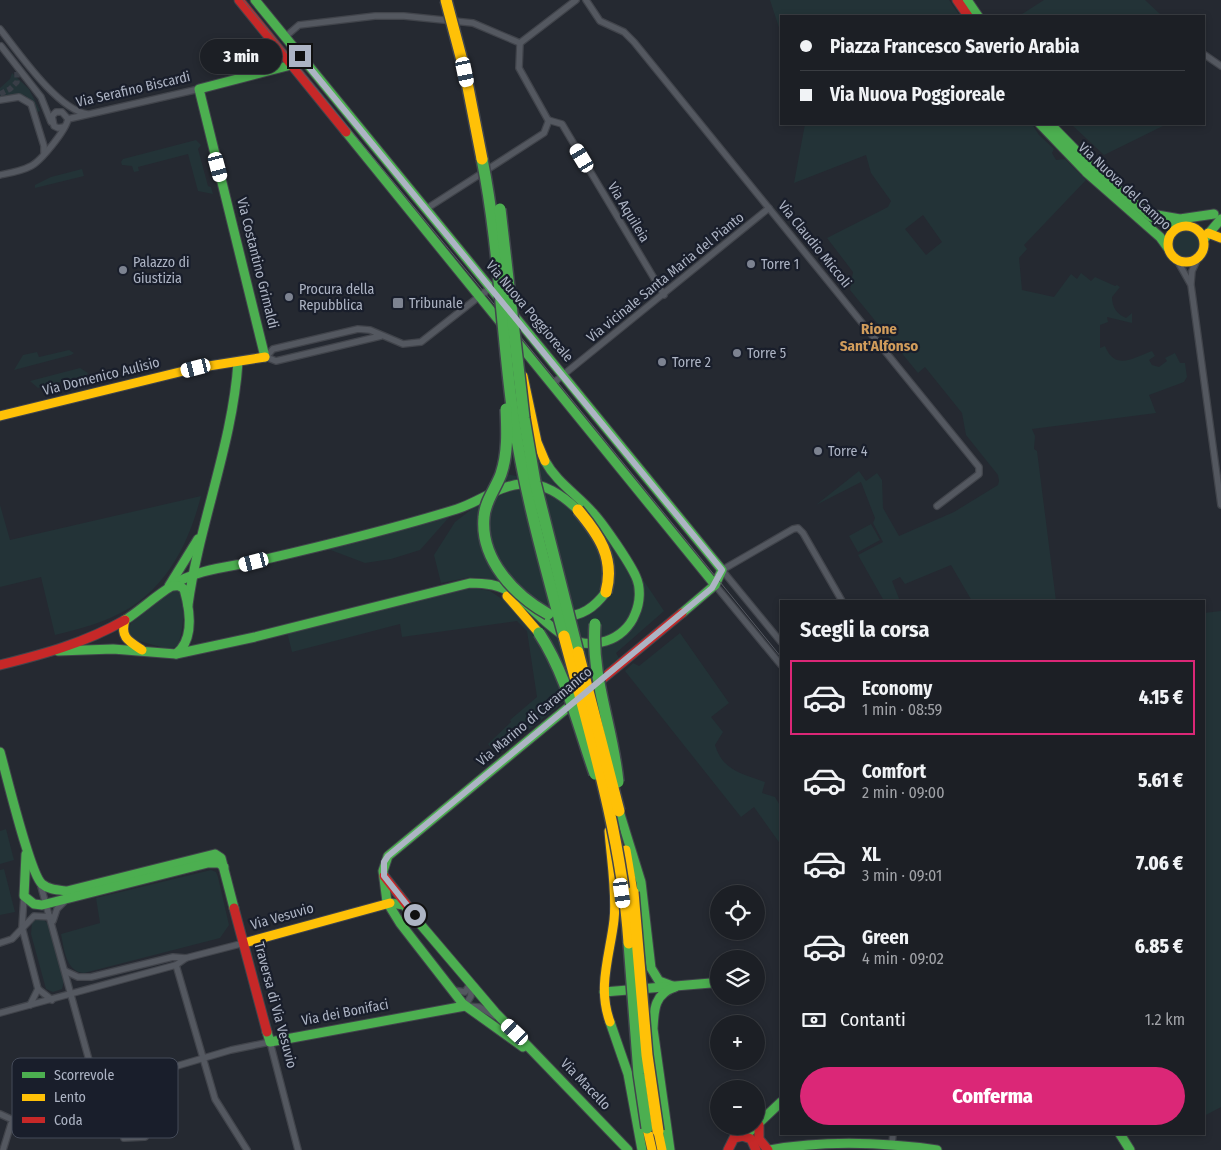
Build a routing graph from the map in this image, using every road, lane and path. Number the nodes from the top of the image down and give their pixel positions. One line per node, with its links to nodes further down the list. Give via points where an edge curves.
1 (238, 0): 18 (main road, Via Nuova Poggioreale)
2 (255, 0): 13 (main road, Via Nuova Poggioreale)
3 (446, 0): 48 (main road, bridge, via 465,72 493,212)
4 (452, 0): 11 (street); 48 (main road, bridge, via 472,69 500,208)
5 (576, 0): 14 (street)
6 (586, 0): 33 (street, Via Claudio Miccoli, via 600,21 624,32 634,42)
7 (957, 0): 9 (main road)
8 (967, 0): 10 (main road)
9 (967, 15)
10 (977, 15)
11 (458, 20): 13 (street, via 375,16 299,24); 14 (street, via 476,24)
12 (0, 29): 22 (street, via 46,86)
13 (285, 37): 17 (main road, Via Nuova Poggioreale)
14 (520, 43): 25 (street, Via Aquileia, via 519,68)
15 (1, 46): 26 (street, via 42,97)
16 (1205, 55): 19 (street)
17 (300, 56): 18 (main road); 35 (main road, Via Nuova Poggioreale)
18 (291, 65): 20 (main road, Via Serafino Biscardi); 45 (main road, Via Nuova Poggioreale)
19 (1221, 66)
20 (198, 90): 23 (street, Via Serafino Biscardi); 47 (main road, Via Costantino Grimaldi)
21 (0, 100): 31 (street, via 24,98 31,104 44,146)
22 (62, 100): 23 (street, via 75,110); 24 (street)
23 (92, 115): 24 (street, Via Serafino Biscardi)
24 (67, 117): 26 (street, via 56,112); 29 (street)
25 (549, 120): 35 (street, via 544,133); 44 (street, Via Aquileia, via 562,124)
26 (52, 123): 29 (street, via 58,128); 30 (street)
27 (1041, 125): 39 (main road, Via Nuova del Campo, via 1071,158 1160,237)
28 (1051, 125): 34 (main road, Via Nuova del Campo, via 1096,171)
29 (65, 127): 30 (street)
30 (58, 138): 31 (street)
31 (42, 157): 32 (street, via 28,168)
32 (0, 176)
33 (769, 208): 44 (street, Via vicinale Santa Maria del Pianto); 53 (street, Via Claudio Miccoli, via 979,466 979,474)
34 (1142, 209): 36 (main road, via 1162,216); 37 (main road, Via Nuova del Campo, via 1166,224)
35 (426, 210): 43 (main road, Via Nuova Poggioreale)
36 (1215, 225): 37 (main road); 37 (main road, via 1198,230); 38 (main road); 40 (main road)
37 (1185, 226): 39 (main road, via 1169,237)
38 (1221, 238)
39 (1168, 248): 41 (main road, Via Nuova del Campo)
40 (1198, 258): 41 (main road, via 1186,262); 42 (street, via 1192,271)
41 (1177, 260): 42 (street)
42 (1191, 285): 54 (street)
43 (490, 288): 45 (street); 50 (main road, Via Nuova Poggioreale)
44 (664, 295): 50 (street, Via vicinale Santa Maria del Pianto)
45 (480, 296): 46 (street, via 421,342 407,344); 51 (main road, Via Nuova Poggioreale)
46 (381, 336): 47 (street, via 276,361); 47 (street, via 366,330 347,330 273,349)
47 (266, 357): 49 (main road, Via Domenico Aulisio)
48 (512, 359): 58 (main road, bridge, via 531,405 537,442 546,463 561,483 594,514 636,576 640,599 632,621 615,638 581,644 569,640 514,594); 61 (main road, bridge, via 506,448 501,474 484,510 487,548 511,584 548,614 561,617 578,615 596,604); 73 (main road, bridge, via 540,505)
49 (238, 362): 52 (main road, Via Domenico Aulisio, via 196,368); 55 (main road, via 229,422)
50 (564, 375): 51 (street, Via vicinale Santa Maria del Pianto); 56 (main road, Via Nuova Poggioreale)
51 (552, 384): 59 (main road, Via Nuova Poggioreale)
52 (0, 416)
53 (937, 506)
54 (1221, 506)
55 (202, 533): 57 (main road); 60 (main road)
56 (722, 570): 59 (main road); 62 (street, via 798,528); 65 (street, Via Nuova Poggioreale)
57 (194, 576): 60 (main road, via 178,580); 61 (main road, bridge, via 445,513 515,485 529,484 559,494 593,528 608,554 611,571); 63 (main road)
58 (484, 584): 68 (main road, via 462,584); 73 (main road, bridge, via 496,587 506,595 552,651 564,678 587,754)
59 (715, 585): 69 (street, Via Nuova Poggioreale); 76 (main road, Via Marino di Caramanico, via 388,856 384,862)
60 (170, 587): 63 (main road, via 184,589); 64 (main road)
61 (606, 592): 73 (main road, bridge, via 595,624 592,656 617,765)
62 (841, 600)
63 (188, 613): 68 (main road, via 186,643)
64 (125, 620): 66 (main road); 67 (main road, via 122,630 125,639)
65 (780, 641)
66 (58, 651): 67 (main road, via 102,648); 70 (main road)
67 (146, 652): 68 (main road)
68 (176, 654)
69 (780, 664)
70 (0, 665)
71 (0, 754): 72 (main road)
72 (4, 779): 74 (main road)
73 (614, 812): 93 (main road, via 639,870 651,968 659,981); 96 (main road, bridge, via 614,918 604,973); 123 (main road, bridge, via 628,931 639,1074); 124 (main road, bridge, via 633,892 647,1056)
74 (26, 848): 77 (main road); 78 (main road)
75 (224, 867): 77 (main road, via 221,858 211,854 67,891 53,890); 79 (main road, via 219,863 208,863); 86 (main road, Traversa di Via Vesuvio)
76 (384, 876): 80 (main road); 82 (main road)
77 (40, 883): 81 (street)
78 (24, 896): 81 (main road, via 34,904); 85 (street)
79 (66, 900): 81 (main road); 83 (street, via 57,908)
80 (387, 902): 82 (main road, via 398,902); 84 (main road); 86 (main road, Via Vesuvio)
81 (48, 905): 83 (street)
82 (412, 911): 84 (street, via 404,913); 91 (main road)
83 (52, 920): 85 (street, via 34,916); 90 (street)
84 (400, 923): 95 (main road)
85 (22, 927): 87 (street, via 12,939); 94 (street)
86 (244, 943): 88 (street, Via Vesuvio); 104 (main road, Traversa di Via Vesuvio)
87 (0, 944)
88 (186, 958): 89 (street, Via Vesuvio); 90 (street, Via Vesuvio, via 173,956 91,977 78,977)
89 (176, 965): 97 (street, Via Vesuvio); 106 (street)
90 (65, 971): 97 (street)
91 (470, 982): 95 (street, via 465,992); 100 (street, via 471,996); 102 (main road)
92 (710, 984): 93 (main road)
93 (675, 987): 96 (main road, bridge); 125 (main road, via 658,997 653,1014)
94 (38, 989): 98 (street); 99 (street)
95 (453, 990): 100 (main road)
96 (604, 992): 122 (main road, via 607,1014 631,1084)
97 (72, 995): 98 (street, Via Vesuvio); 105 (street)
98 (52, 1000): 99 (street, Via Vesuvio)
99 (30, 1005): 101 (street, Via Vesuvio)
100 (465, 1006): 102 (street, via 479,1007); 103 (main road, via 479,1018); 104 (main road, Via dei Bonifaci)
101 (0, 1013)
102 (504, 1022): 103 (main road)
103 (521, 1041): 120 (main road, Via Macello); 121 (main road, Via Macello)
104 (270, 1042): 106 (street, Via dei Bonifaci); 119 (street, Traversa di Via Vesuvio)
105 (89, 1058)
106 (202, 1058): 107 (street, Via dei Bonifaci); 118 (street, via 215,1099)
107 (178, 1065)
108 (780, 1103): 111 (main road)
109 (0, 1114): 110 (street)
110 (12, 1120)
111 (765, 1120)
112 (12, 1123): 117 (street)
113 (757, 1135): 128 (main road, via 761,1145)
114 (1121, 1135): 130 (main road)
115 (745, 1136): 126 (main road, via 734,1138); 127 (main road, via 754,1143)
116 (892, 1139): 128 (main road); 129 (main road)
117 (3, 1150)
118 (247, 1150)
119 (298, 1150)
120 (622, 1150)
121 (628, 1150)
122 (642, 1150)
123 (652, 1150)
124 (662, 1150)
125 (670, 1150)
126 (728, 1150)
127 (756, 1150)
128 (769, 1150)
129 (936, 1150)
130 (1130, 1150)

